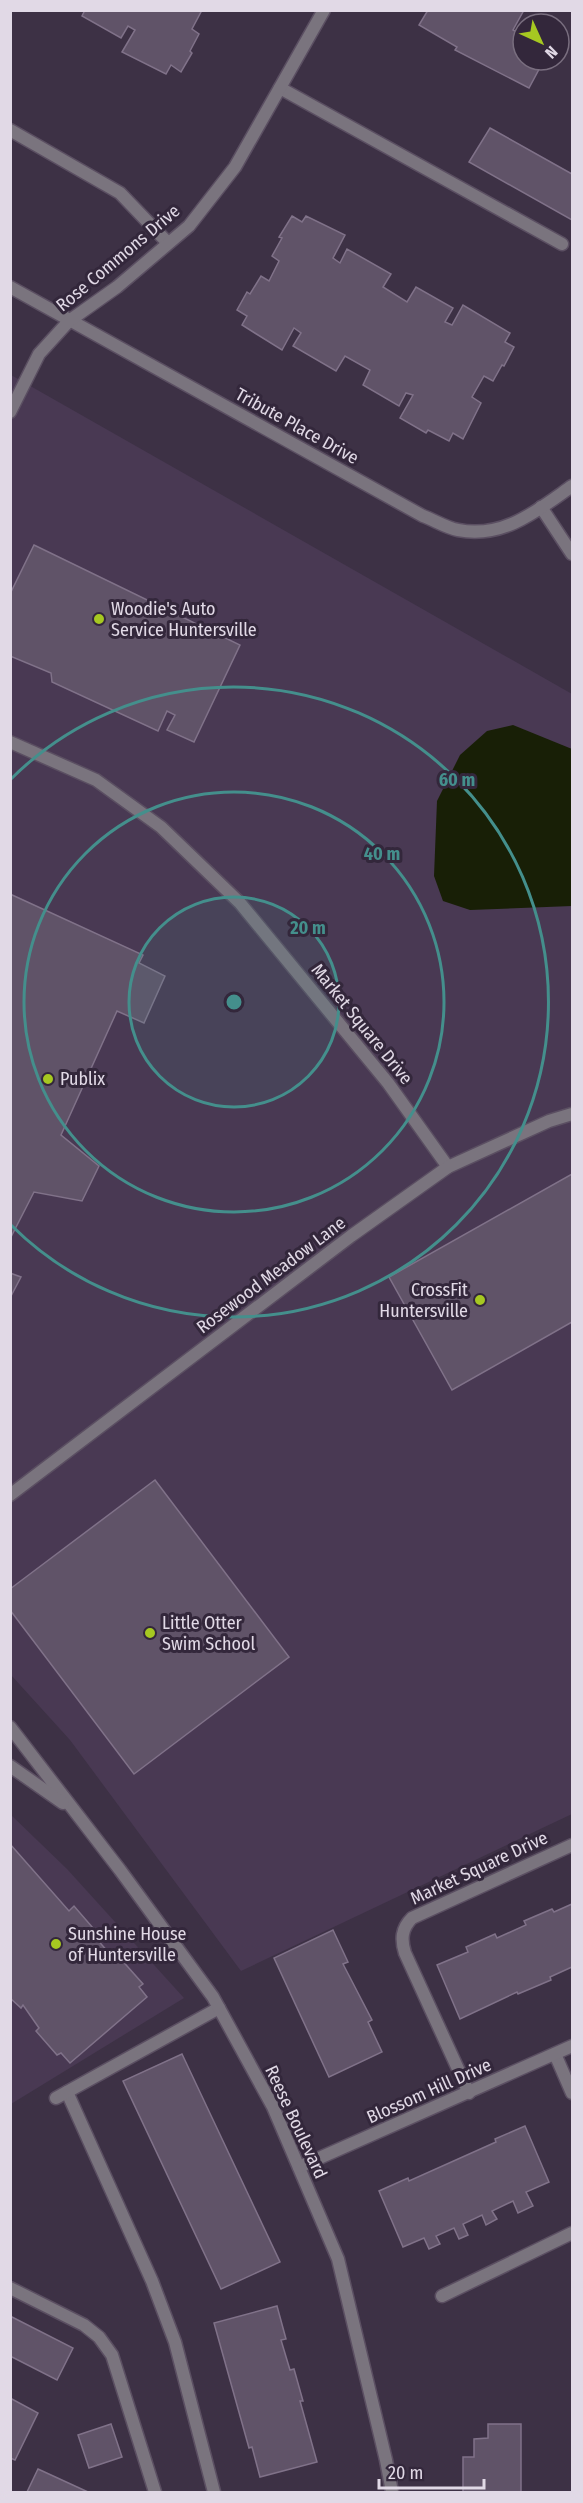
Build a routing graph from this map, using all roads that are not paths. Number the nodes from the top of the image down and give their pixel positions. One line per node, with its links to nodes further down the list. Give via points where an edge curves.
1 (324, 10): 2 (street, Rose Commons Drive)
2 (280, 88): 4 (street, Rose Commons Drive, via 235,167 189,226); 5 (street)
3 (10, 130): 4 (street, via 120,193)
4 (168, 243): 7 (street, Rose Commons Drive)
5 (562, 244)
6 (10, 287): 7 (street, Tribute Place Drive)
7 (69, 321): 8 (street, Rose Commons Drive, via 39,354); 10 (street, Tribute Place Drive, via 423,516 458,530 515,524)
8 (10, 412)
9 (573, 486): 10 (street, Tribute Place Drive)
10 (542, 507): 11 (street)
11 (573, 554)
12 (10, 742): 14 (street, Market Square Drive, via 96,780 161,827 240,903 388,1083)
13 (573, 1114): 14 (street, Rosewood Meadow Lane)
14 (448, 1167): 15 (street, Rosewood Meadow Lane)
15 (10, 1495)
16 (10, 1727): 18 (street, Reese Boulevard)
17 (10, 1766): 18 (street, Reese Boulevard)
18 (74, 1810): 20 (street, Reese Boulevard, via 177,1945)
19 (573, 1845): 23 (street, Market Square Drive, via 406,1924 402,1942 405,1953)
20 (219, 2008): 25 (street, Reese Boulevard, via 273,2107); 30 (street, via 62,2095 152,2281 175,2342)
21 (573, 2046): 22 (street, Blossom Hill Drive)
22 (555, 2054): 23 (street, Blossom Hill Drive); 24 (street)
23 (470, 2092): 25 (street, Blossom Hill Drive)
24 (573, 2092)
25 (299, 2168): 31 (street, Reese Boulevard, via 338,2259)
26 (573, 2233): 28 (street)
27 (10, 2288): 29 (street, via 84,2325 112,2355)
28 (442, 2296)
29 (155, 2493)
30 (214, 2493)
31 (392, 2493)

